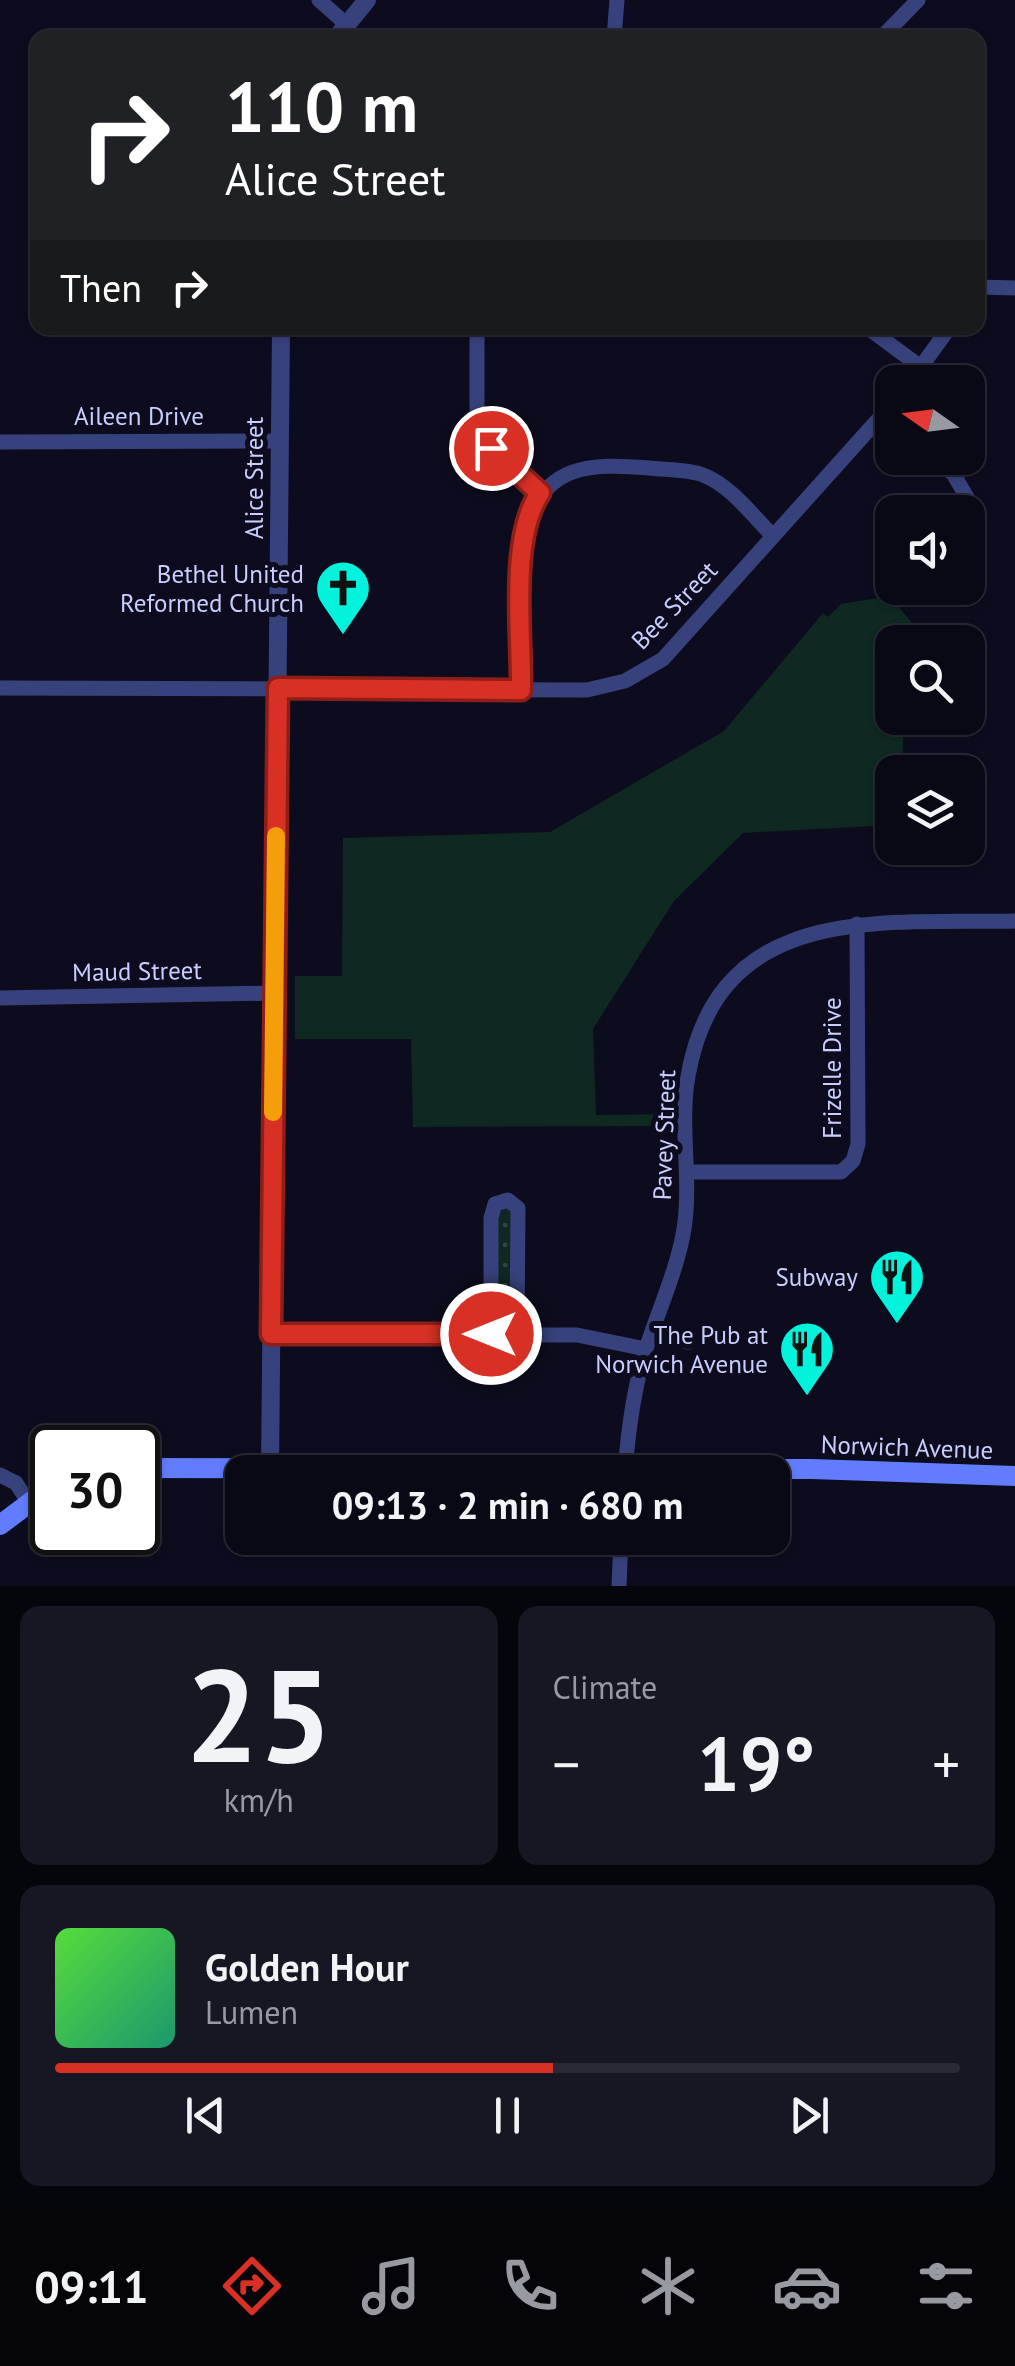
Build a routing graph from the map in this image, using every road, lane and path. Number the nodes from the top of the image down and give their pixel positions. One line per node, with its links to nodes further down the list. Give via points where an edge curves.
1 (319, 0): 5 (street)
2 (367, 0): 6 (street)
3 (616, 0): 7 (street)
4 (918, 0): 8 (street)
5 (340, 30)
6 (342, 30)
7 (614, 30)
8 (891, 30)
9 (985, 287): 10 (street)
10 (1015, 288)
11 (280, 335): 18 (street, Alice Street)
12 (477, 335): 20 (street, via 481,431 495,454)
13 (877, 335): 15 (street)
14 (944, 335): 16 (street)
15 (918, 365)
16 (924, 365)
17 (875, 428): 21 (street, Bee Street)
18 (279, 441): 19 (street, Aileen Drive); 23 (street, Alice Street)
19 (0, 442)
20 (540, 493): 21 (street, via 598,465 698,474 728,492); 24 (street, via 523,544)
21 (772, 536): 24 (street, Bee Street, via 676,646 640,674 598,689)
22 (0, 688): 23 (street, Bee Street)
23 (278, 688): 24 (street, Bee Street); 27 (street, Alice Street)
24 (521, 690)
25 (1015, 921): 26 (street, Pavey Street)
26 (858, 924): 29 (street, Pavey Street, via 790,940 745,970 718,1002 698,1039 687,1081); 29 (street, Frizelle Drive, via 853,1161 841,1172)
27 (274, 993): 28 (street, Maud Street); 31 (street, Alice Street)
28 (0, 998)
29 (687, 1172): 30 (street, Pavey Street, via 683,1235)
30 (653, 1331): 34 (street); 35 (street, Pavey Street)
31 (271, 1334): 32 (street); 36 (street, Alice Street)
32 (491, 1334): 33 (street); 33 (street, via 490,1218 495,1204 508,1200 518,1208)
33 (517, 1334): 35 (street, via 597,1337)
34 (688, 1342)
35 (646, 1349): 37 (street, Pavey Street)
36 (270, 1455)
37 (627, 1455)
38 (160, 1468): 39 (main road, Norwich Avenue)
39 (225, 1468)
40 (790, 1471): 42 (main road, Norwich Avenue)
41 (0, 1475): 43 (street, via 16,1483)
42 (1015, 1476)
43 (29, 1502): 44 (main road)
44 (0, 1525)
45 (620, 1555): 46 (street)
46 (619, 1586)

